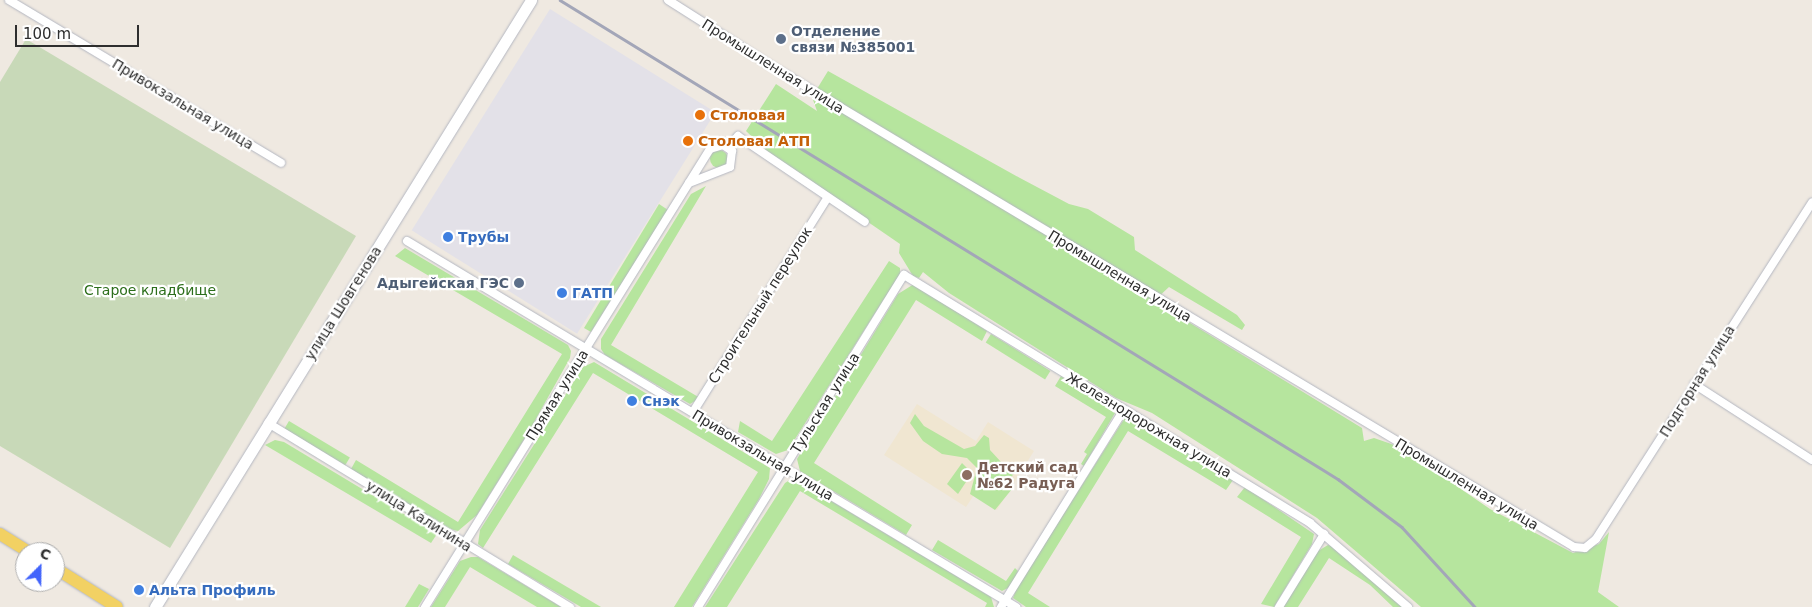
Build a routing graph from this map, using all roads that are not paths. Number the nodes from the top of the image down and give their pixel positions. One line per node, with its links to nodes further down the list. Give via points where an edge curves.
1 (9, 0): 5 (street, Привокзальная улица)
2 (531, 0): 16 (street, улица Шовгенова)
3 (668, 0): 23 (street, Промышленная улица, via 780,71)
4 (728, 147): 6 (street, Прямая улица, via 715,145 710,149); 6 (street, via 733,158 730,167); 7 (street, via 738,136)
5 (281, 163)
6 (689, 183): 12 (street, Прямая улица)
7 (827, 198): 9 (street); 15 (street, Строительный переулок)
8 (1812, 202): 13 (street, Подгорная улица)
9 (865, 222)
10 (407, 241): 12 (street, Привокзальная улица)
11 (904, 275): 14 (street, Железнодорожная улица); 18 (street, Тульская улица)
12 (586, 348): 15 (street, Привокзальная улица); 22 (street, Прямая улица)
13 (1694, 384): 17 (street); 23 (street, Подгорная улица, via 1596,539 1585,548)
14 (1123, 411): 20 (street, Железнодорожная улица, via 1131,411); 25 (street)
15 (693, 412): 18 (street, Привокзальная улица)
16 (268, 423): 22 (street, улица Калинина); 27 (street, улица Шовгенова)
17 (1812, 460)
18 (785, 468): 25 (street, Привокзальная улица); 30 (street, Тульская улица)
19 (0, 534): 21 (main road)
20 (1324, 534): 32 (street); 33 (street, Железнодорожная улица)
21 (15, 543)
22 (464, 545): 28 (street, Прямая улица); 29 (street, улица Калинина)
23 (1574, 547)
24 (65, 574): 26 (main road)
25 (1003, 604): 31 (street, Привокзальная улица)
26 (118, 607)
27 (155, 607)
28 (425, 607)
29 (570, 607)
30 (698, 607)
31 (1016, 607)
32 (1279, 607)
33 (1408, 607)

